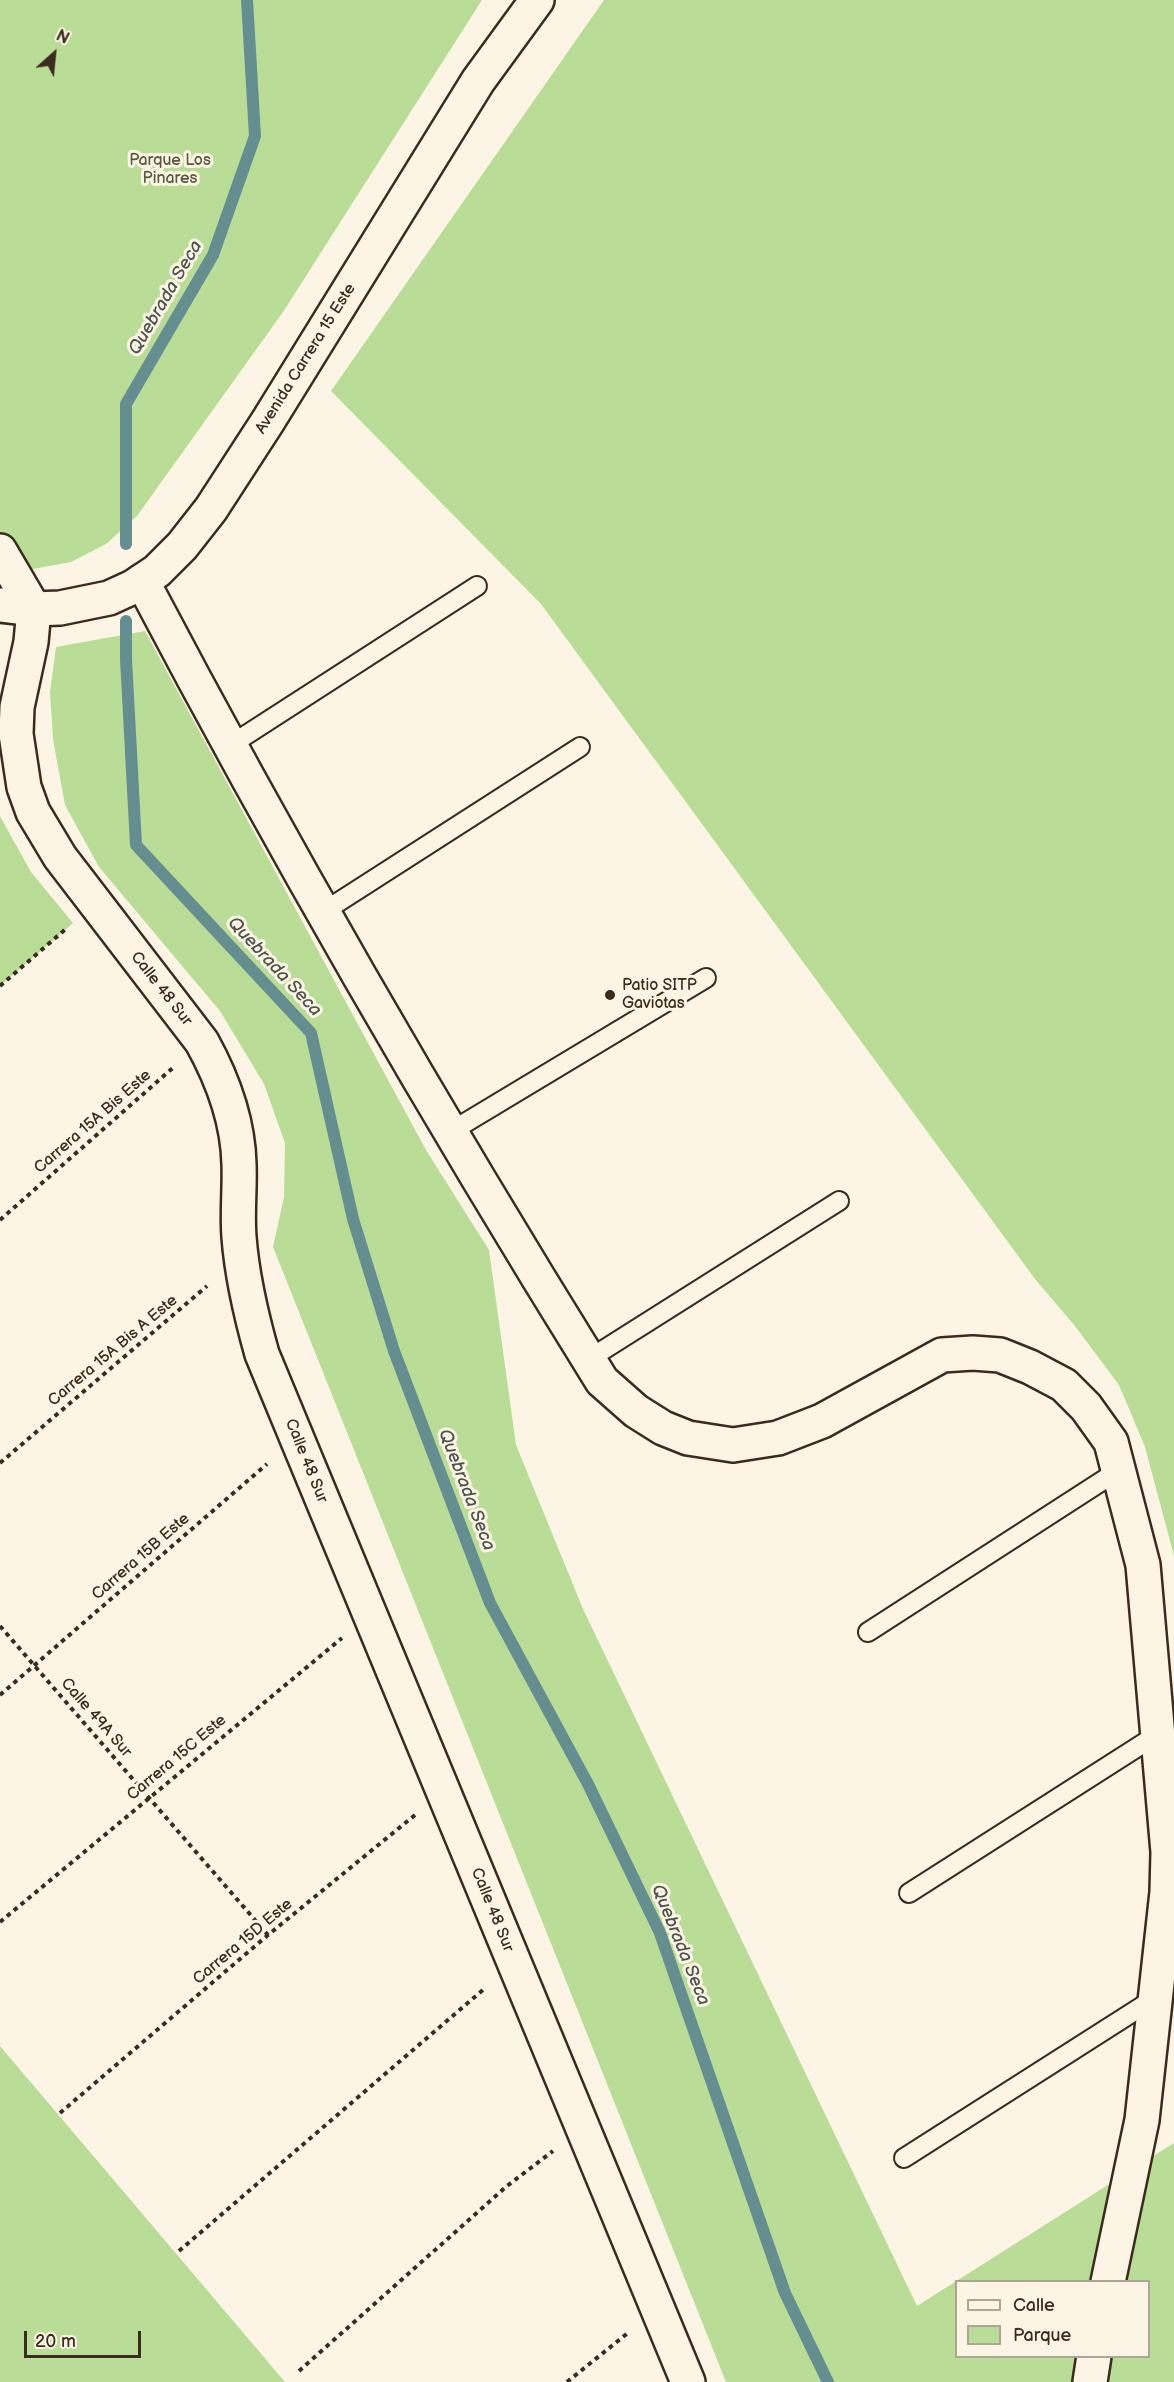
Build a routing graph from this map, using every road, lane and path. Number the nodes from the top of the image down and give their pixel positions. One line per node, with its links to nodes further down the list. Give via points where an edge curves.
1 (537, 0): 3 (street, Avenida Carrera 15 Este, via 478,81 211,509 182,546 157,572)
2 (0, 551): 6 (street)
3 (142, 581): 6 (street, Avenida Carrera 15 Este, via 109,598 82,605); 7 (street)
4 (477, 586): 7 (lane)
5 (0, 605): 6 (street, Avenida Carrera 15 Este)
6 (34, 609): 9 (street, Calle 48 Sur, via 17,707 20,769 33,812 45,835)
7 (229, 746): 10 (street)
8 (580, 747): 10 (lane)
9 (95, 904): 12 (path); 13 (street, Calle 48 Sur)
10 (323, 912): 14 (street)
11 (706, 978): 14 (lane)
12 (0, 986)
13 (202, 1042): 16 (path, Carrera 15A Bis Este); 17 (street, Calle 48 Sur, via 218,1071 237,1132)
14 (450, 1131): 18 (street)
15 (839, 1201): 18 (lane)
16 (0, 1220)
17 (241, 1257): 19 (street, Calle 48 Sur, via 262,1354); 20 (path, Carrera 15A Bis A Este)
18 (588, 1359): 21 (street, via 602,1381 636,1411 663,1428 688,1438 733,1445 778,1438 822,1421 942,1355 1000,1354 1064,1385 1111,1442)
19 (297, 1438): 22 (street, Calle 48 Sur); 25 (path, Carrera 15B Este)
20 (0, 1463)
21 (1119, 1470): 24 (lane); 27 (street, via 1143,1565)
22 (370, 1615): 28 (street, Calle 48 Sur); 29 (path, Carrera 15C Este)
23 (0, 1626): 25 (path, Calle 49A Sur)
24 (868, 1632)
25 (34, 1665): 26 (path, Carrera 15B Este); 29 (path, Calle 49A Sur)
26 (0, 1695)
27 (1158, 1734): 30 (lane); 34 (street, via 1168,1852)
28 (443, 1791): 32 (path, Carrera 15D Este); 33 (street, Calle 48 Sur)
29 (148, 1798): 31 (path, Carrera 15C Este); 32 (path, Calle 49A Sur)
30 (909, 1893)
31 (0, 1922)
32 (268, 1935): 35 (path, Carrera 15D Este)
33 (514, 1963): 36 (street, Calle 48 Sur); 38 (path)
34 (1155, 1998): 37 (lane); 39 (street, via 1142,2120)
35 (60, 2113)
36 (583, 2129): 40 (street, Calle 48 Sur); 42 (path, via 507,2186)
37 (904, 2158)
38 (179, 2251)
39 (1108, 2280)
40 (658, 2309): 43 (path); 44 (street, Calle 48 Sur)
41 (1094, 2358): 45 (street)
42 (299, 2371)
43 (567, 2382)
44 (688, 2382)
45 (1090, 2382)

